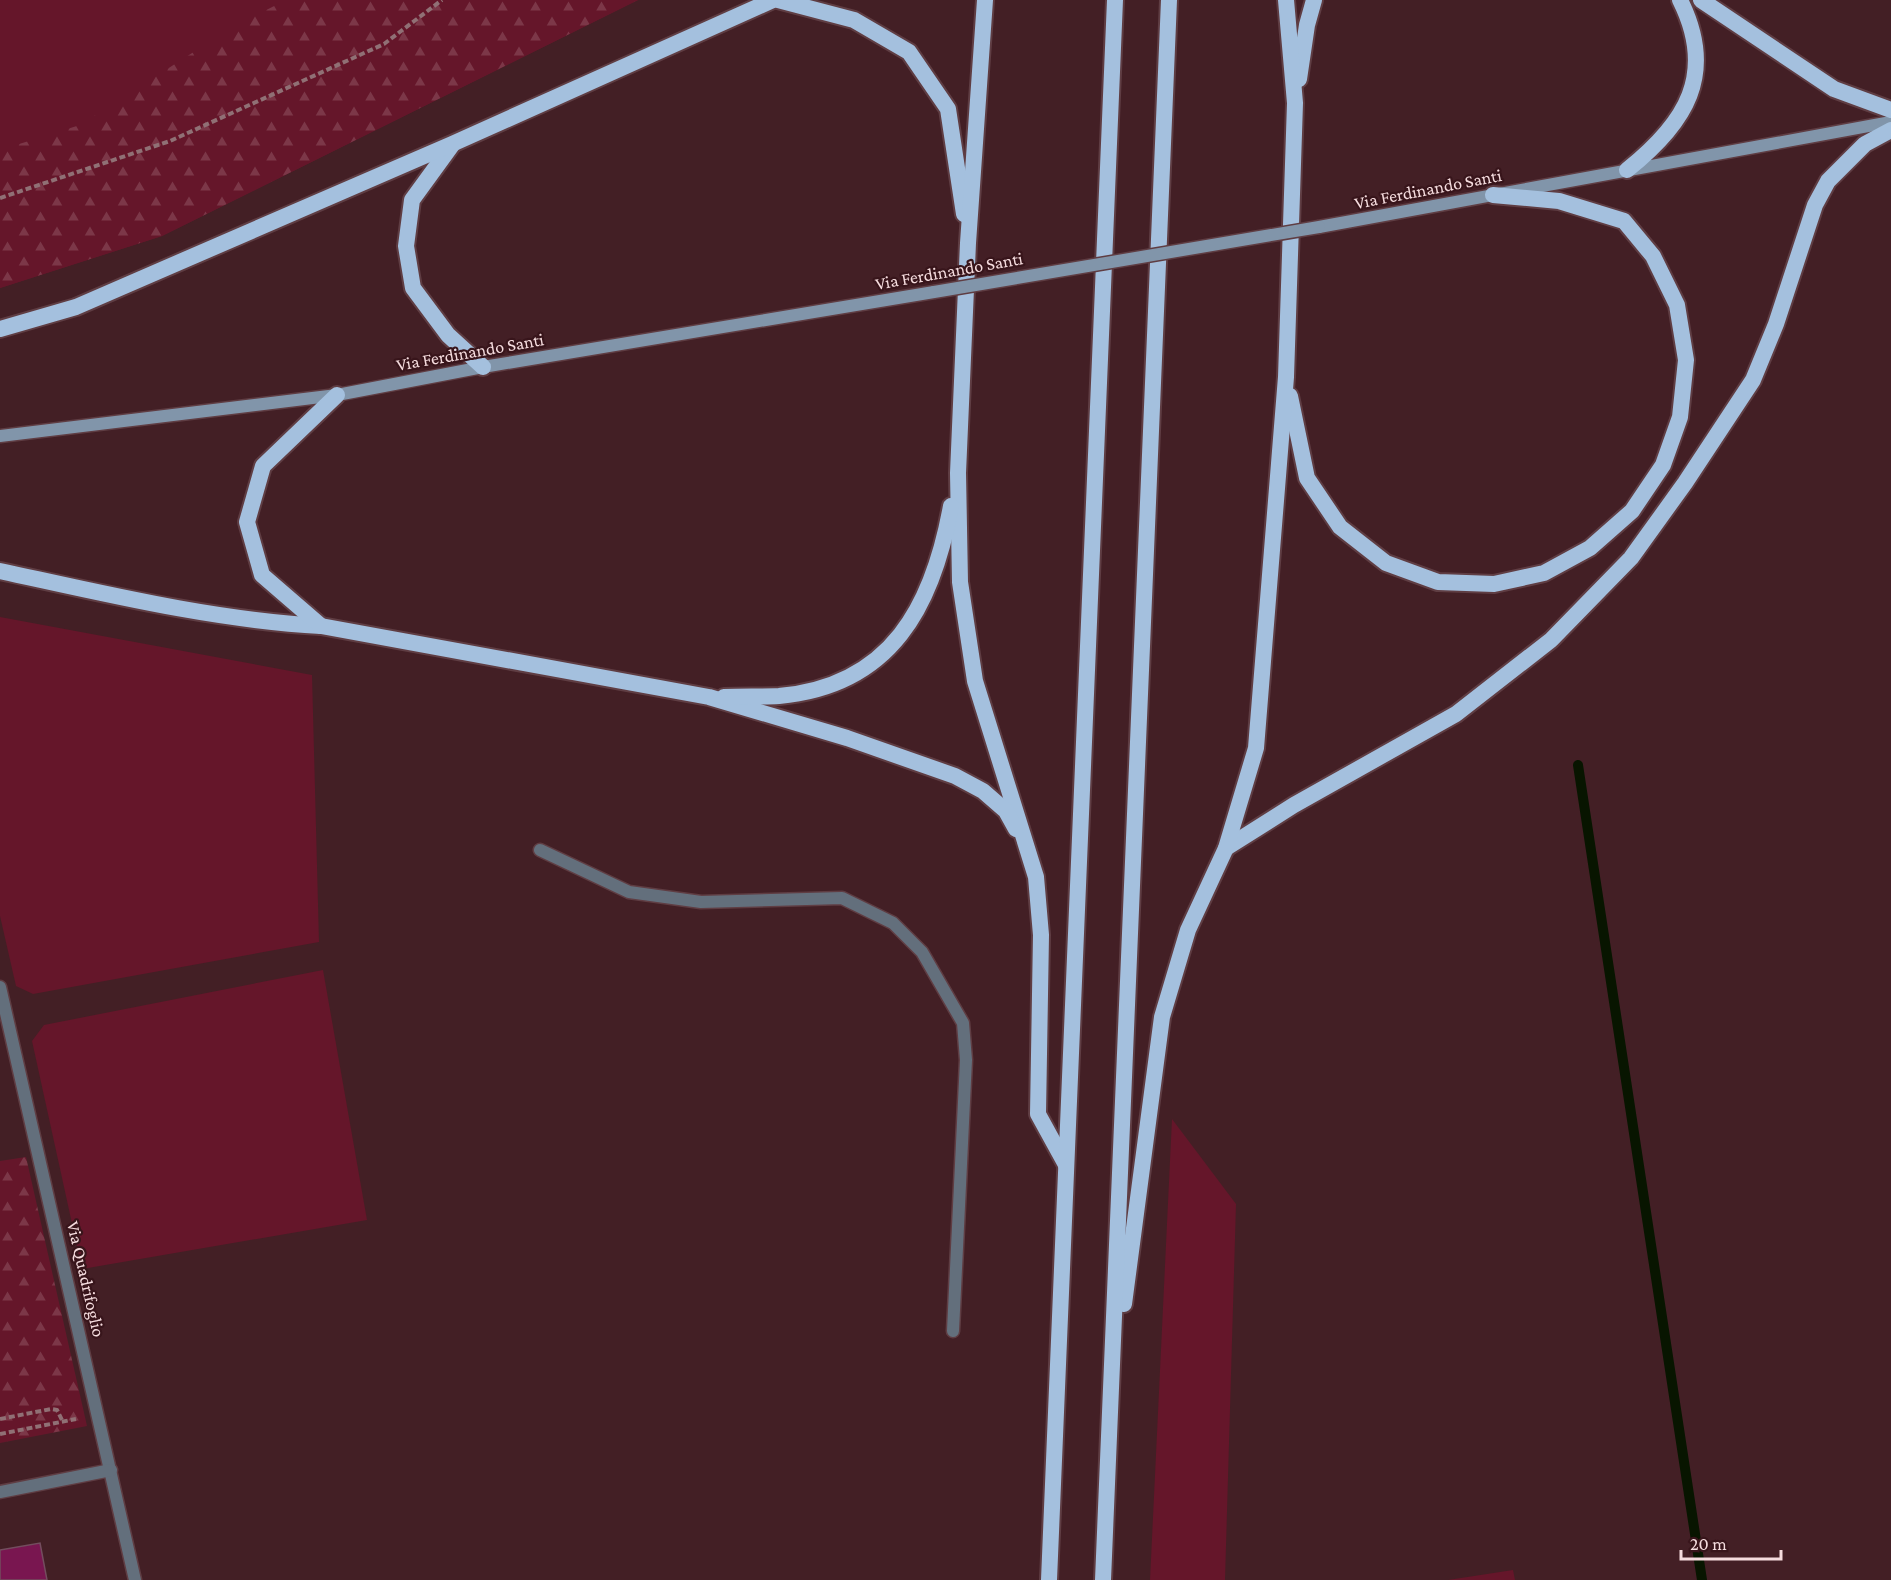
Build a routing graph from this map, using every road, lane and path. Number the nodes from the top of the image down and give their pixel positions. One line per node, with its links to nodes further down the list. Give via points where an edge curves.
1 (442, 0): 18 (path, via 384,44 170,141)
2 (772, 0): 15 (highway)
3 (778, 0): 19 (highway, via 854,20 909,52 948,109)
4 (985, 0): 19 (highway)
5 (1115, 0): 33 (highway)
6 (1169, 0): 35 (highway)
7 (1286, 0): 11 (highway)
8 (1314, 0): 11 (highway)
9 (1680, 0): 16 (highway, via 1696,60 1689,96 1665,138)
10 (1701, 0): 12 (highway, via 1834,89)
11 (1295, 103): 22 (highway)
12 (1891, 110)
13 (1891, 122): 16 (main road, Via Ferdinando Santi)
14 (1891, 130): 30 (highway, via 1865,144 1828,181 1815,205 1753,380 1631,558 1551,640 1456,714)
15 (452, 144): 20 (highway, via 76,307); 21 (highway, via 412,200 406,246 413,288 448,335)
16 (1627, 170): 17 (main road, Via Ferdinando Santi)
17 (1492, 195): 21 (main road, Via Ferdinando Santi, bridge); 22 (highway, via 1559,201 1624,221 1653,256 1677,305 1686,360 1680,417 1663,465 1632,511 1598,541 1544,573 1494,584 1438,582 1386,563 1340,527 1307,478)
18 (0, 198)
19 (968, 243): 25 (highway)
20 (0, 329)
21 (483, 367): 23 (main road, Via Ferdinando Santi)
22 (1286, 377): 30 (highway, via 1256,748)
23 (337, 395): 24 (main road, Via Ferdinando Santi); 27 (highway, via 263,466 247,522 262,575)
24 (3, 436)
25 (958, 473): 28 (highway, via 936,573 914,618 894,643 843,679 818,687 781,696); 29 (highway, via 960,582 975,681)
26 (0, 571): 27 (highway, via 138,602 273,623)
27 (321, 626): 28 (highway)
28 (709, 697): 29 (highway, via 846,738 954,776 983,791 1005,811)
29 (1028, 848): 33 (highway, via 1036,877 1041,935 1038,1114)
30 (1226, 848): 35 (highway, via 1188,930 1162,1017)
31 (540, 850): 34 (street, via 629,892 701,902 842,898 893,923 922,951 963,1023 966,1060)
32 (0, 987): 40 (street, Via Quadrifoglio)
33 (1066, 1165): 43 (highway)
34 (953, 1331)
35 (1110, 1409): 44 (highway)
36 (82, 1418): 38 (path)
37 (0, 1419): 38 (path, via 51,1409 57,1410)
38 (63, 1422): 39 (path)
39 (0, 1434)
40 (111, 1470): 41 (street); 42 (street, Via Quadrifoglio)
41 (0, 1492)
42 (135, 1580)
43 (1049, 1580)
44 (1103, 1580)

